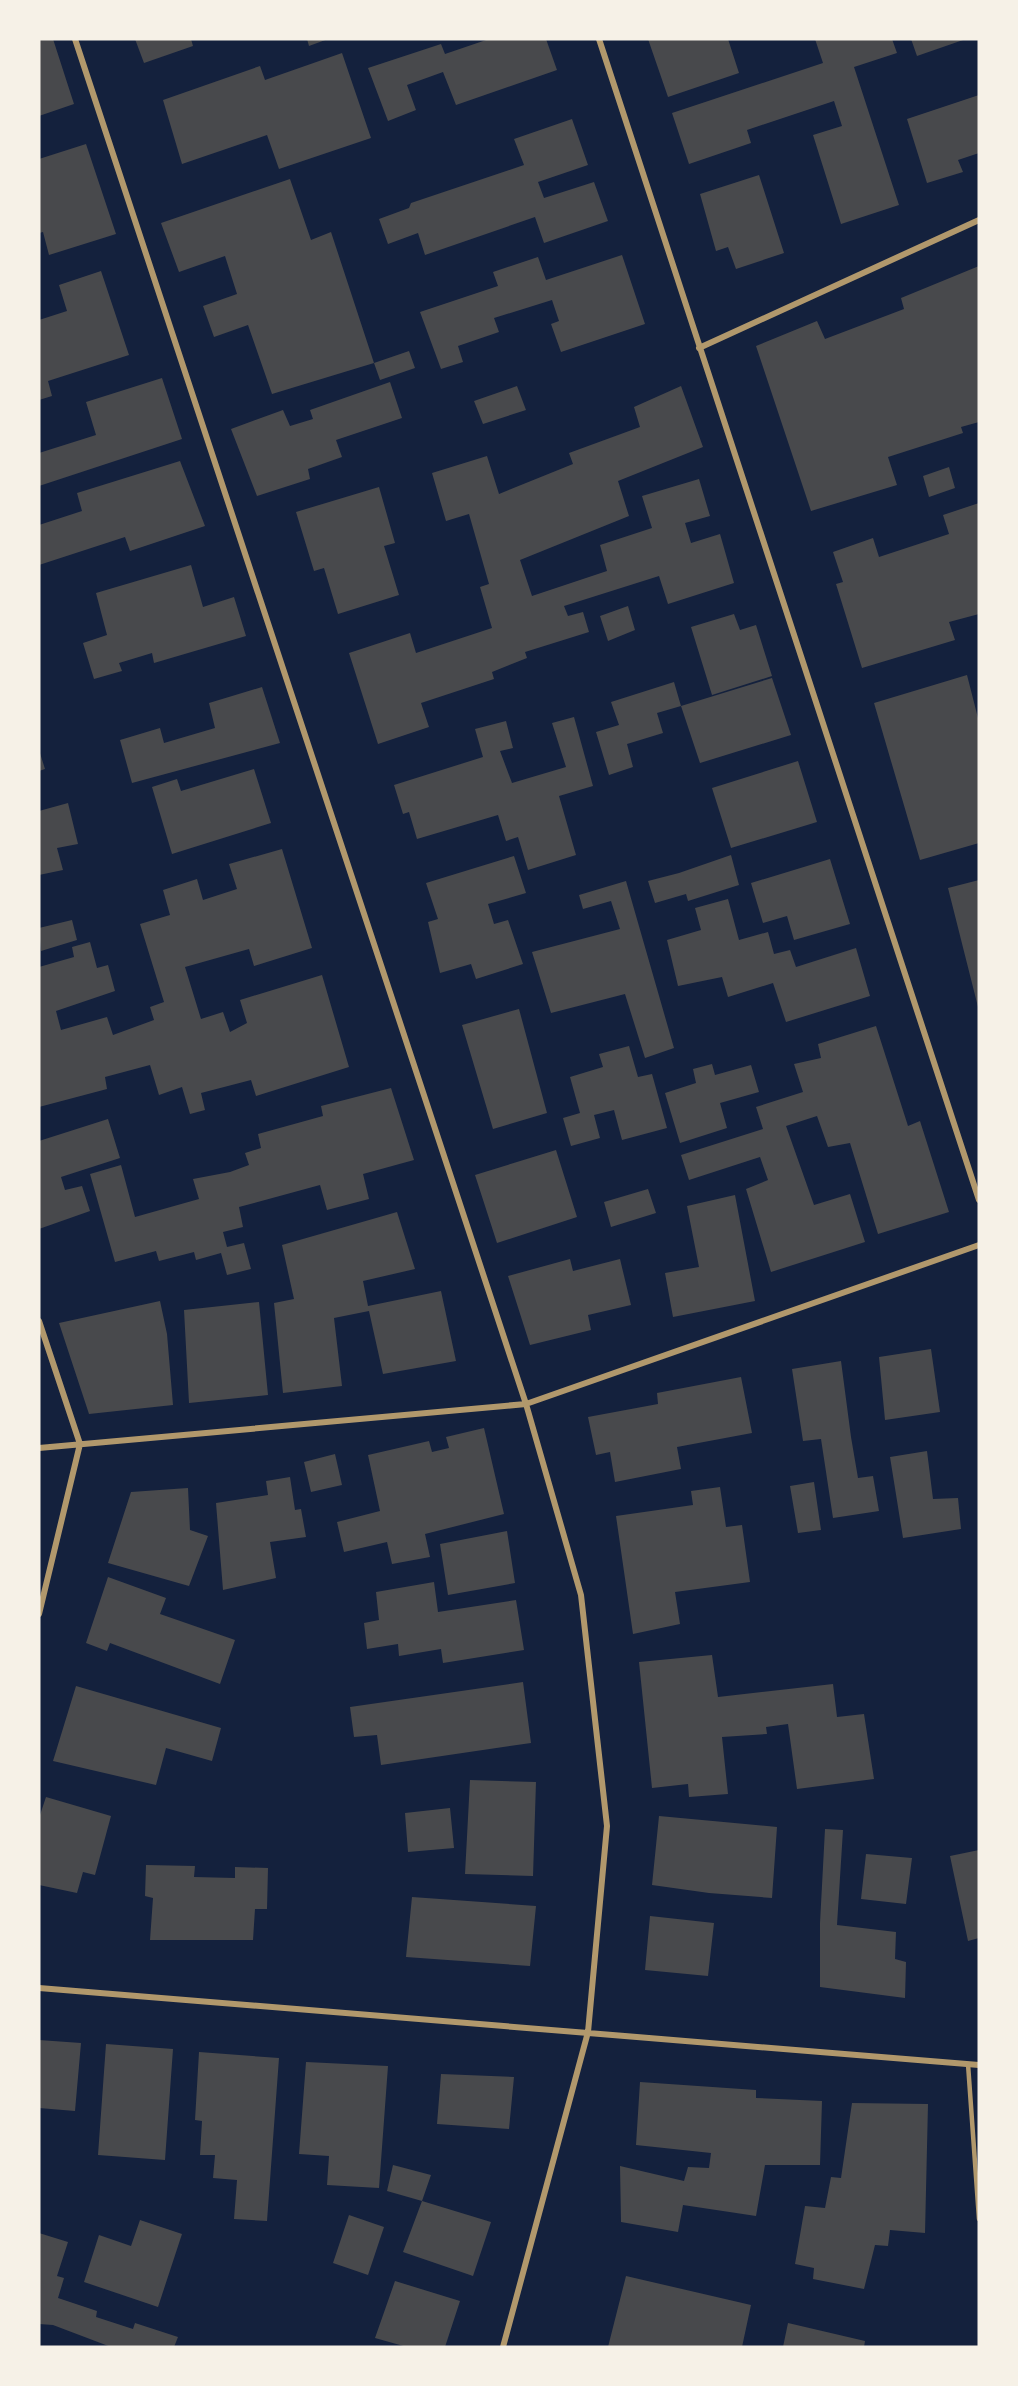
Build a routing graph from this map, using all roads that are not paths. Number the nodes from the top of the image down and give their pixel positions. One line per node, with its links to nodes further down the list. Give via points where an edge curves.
1 (75, 39): 8 (street)
2 (599, 39): 4 (street)
3 (979, 220): 4 (street)
4 (699, 348): 5 (street)
5 (979, 1200)
6 (979, 1245): 8 (street)
7 (39, 1321): 9 (street)
8 (526, 1404): 9 (street); 13 (street, via 581,1595 608,1826)
9 (80, 1444): 10 (street); 11 (street)
10 (39, 1448)
11 (39, 1614)
12 (39, 1988): 13 (street)
13 (588, 2032): 14 (street); 17 (street)
14 (968, 2064): 15 (street); 16 (lane)
15 (979, 2065)
16 (979, 2219)
17 (503, 2347)

